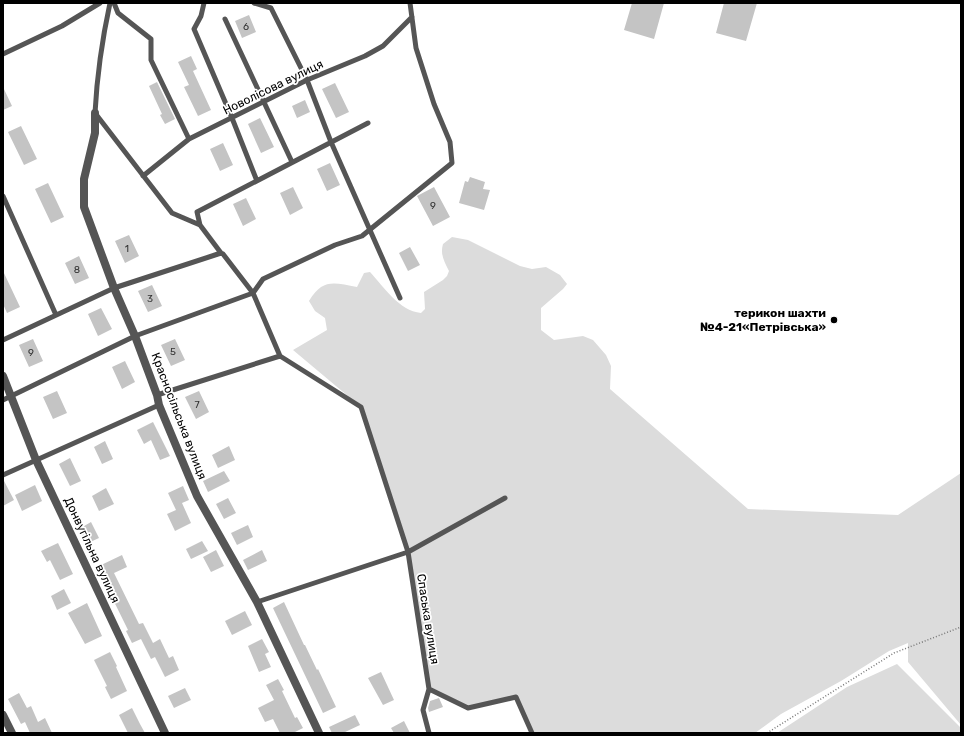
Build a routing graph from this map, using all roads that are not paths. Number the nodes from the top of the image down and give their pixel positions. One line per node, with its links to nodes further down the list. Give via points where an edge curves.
1 (100, 3): 9 (lane, via 62,26)
2 (110, 3): 12 (lane, via 102,39)
3 (114, 3): 15 (lane, via 118,13 151,39 151,60)
4 (204, 3): 13 (lane, via 194,29)
5 (254, 3): 10 (lane, via 271,8)
6 (410, 3): 7 (lane)
7 (412, 17): 10 (lane, Новолісова вулиця, via 383,46); 24 (lane, via 416,48 434,104 450,142 452,164 362,236 335,245 263,279)
8 (225, 19): 11 (lane)
9 (3, 54)
10 (307, 80): 11 (lane, Новолісова вулиця); 16 (lane)
11 (264, 102): 13 (lane, Новолісова вулиця); 17 (lane)
12 (95, 113): 18 (lane); 23 (street, Красносільська вулиця, via 95,133 84,179 84,207)
13 (232, 118): 15 (lane, Новолісова вулиця); 19 (lane)
14 (368, 123): 16 (lane)
15 (189, 140): 18 (lane, Новолісова вулиця)
16 (331, 142): 17 (lane); 25 (lane)
17 (292, 162): 19 (lane)
18 (143, 176): 21 (lane, via 172,213)
19 (257, 181): 21 (lane, via 197,212)
20 (3, 196): 26 (lane)
21 (200, 225): 22 (lane)
22 (221, 253): 23 (lane); 24 (lane)
23 (114, 288): 26 (lane); 27 (street, Красносільська вулиця)
24 (253, 293): 27 (lane); 29 (lane)
25 (400, 298)
26 (56, 315): 28 (lane)
27 (135, 336): 31 (street, Красносільська вулиця); 32 (lane)
28 (3, 340)
29 (280, 356): 31 (lane); 37 (lane, Спаська вулиця, via 361,407)
30 (3, 376): 32 (street, Донвугільна вулиця)
31 (157, 395): 33 (street, Красносільська вулиця)
32 (7, 398): 34 (street, Донвугільна вулиця)
33 (159, 405): 34 (lane); 38 (street, Красносільська вулиця, via 197,496)
34 (36, 460): 35 (lane); 42 (street, Донвугільна вулиця)
35 (3, 475)
36 (505, 498): 37 (lane)
37 (408, 552): 38 (lane); 39 (lane, Спаська вулиця)
38 (257, 602): 43 (street, Красносільська вулиця)
39 (429, 689): 44 (lane, Спаська вулиця, via 423,710); 45 (lane, via 468,708 516,696)
40 (3, 715): 41 (street)
41 (12, 733)
42 (165, 733)
43 (319, 733)
44 (429, 733)
45 (532, 733)

